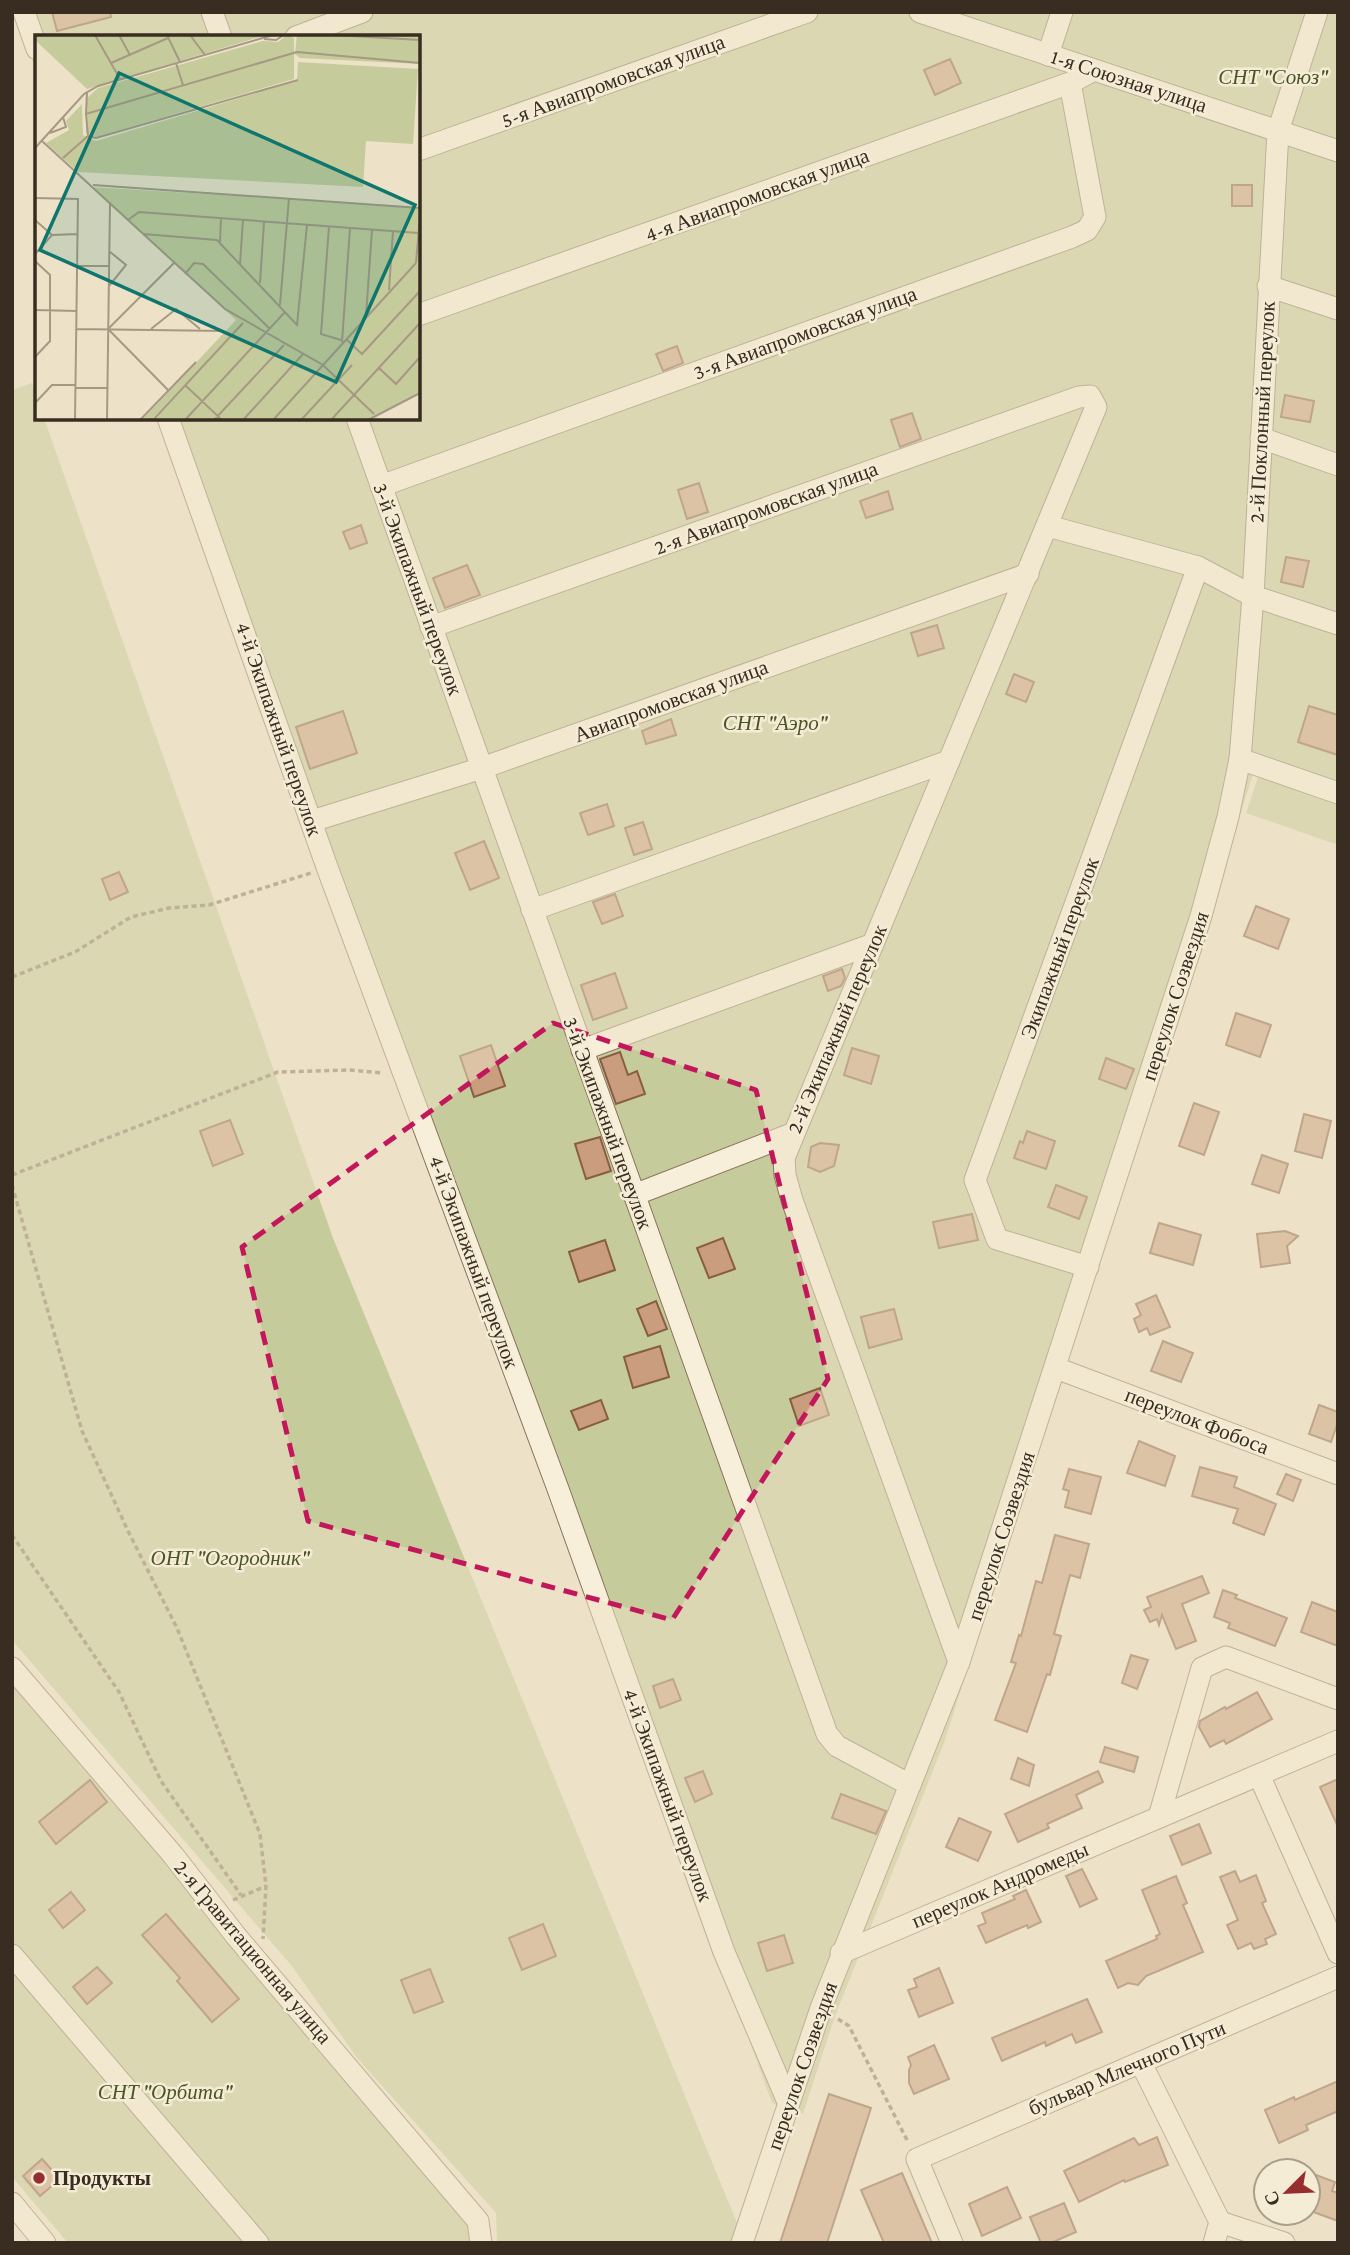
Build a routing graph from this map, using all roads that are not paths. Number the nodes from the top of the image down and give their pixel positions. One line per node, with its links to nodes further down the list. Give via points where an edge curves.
1 (24, 12): 10 (street)
2 (212, 12): 8 (street)
3 (362, 12): 9 (street)
4 (807, 12): 15 (street, 5-я Авиапромовская улица)
5 (920, 12): 11 (street, 1-я Союзная улица)
6 (1062, 12): 11 (street)
7 (1317, 12): 14 (street, 2-й Поклонный переулок)
8 (219, 35)
9 (301, 35)
10 (35, 43)
11 (1048, 55): 12 (street, 1-я Союзная улица)
12 (1094, 70): 13 (street, 4-я Авиапромовская улица); 14 (street, 1-я Союзная улица)
13 (1070, 83): 19 (street, 4-я Авиапромовская улица); 25 (street, 3-я Авиапромовская улица, via 1095,217 1087,230)
14 (1278, 131): 16 (street, 1-я Союзная улица); 17 (street, 2-й Поклонный переулок)
15 (420, 149)
16 (1338, 150)
17 (1268, 286): 18 (street); 23 (street, 2-й Поклонный переулок)
18 (1338, 309)
19 (420, 314)
20 (1096, 407): 26 (street, 2-й Экипажный переулок); 31 (street, 2-я Авиапромовская улица, via 1090,396 1079,397)
21 (169, 420): 37 (street, 4-й Экипажный переулок)
22 (358, 420): 25 (street, 3-й Экипажный переулок)
23 (1261, 438): 24 (street); 29 (street, 2-й Поклонный переулок)
24 (1338, 465)
25 (381, 486): 31 (street, 3-й Экипажный переулок)
26 (1048, 526): 27 (street); 28 (street, 2-й Экипажный переулок)
27 (1198, 567): 29 (street); 43 (street, Экипажный переулок, via 975,1180 997,1239)
28 (1028, 574): 33 (street, 2-й Экипажный переулок); 34 (street, Авиапромовская улица)
29 (1253, 596): 30 (street); 32 (street, 2-й Поклонный переулок)
30 (1338, 624)
31 (431, 627): 34 (street, 3-й Экипажный переулок)
32 (1240, 759): 35 (street); 36 (street, 2-й Поклонный переулок)
33 (949, 761): 38 (street); 39 (street, 2-й Экипажный переулок)
34 (482, 768): 37 (street, Авиапромовская улица); 38 (street, 3-й Экипажный переулок)
35 (1338, 793)
36 (1228, 817): 43 (street, переулок Созвездия, via 1201,916)
37 (312, 821): 58 (street, 4-й Экипажный переулок, via 724,1952)
38 (532, 910): 40 (street, 3-й Экипажный переулок)
39 (873, 944): 40 (street); 41 (street, 2-й Экипажный переулок)
40 (582, 1050): 42 (street, 3-й Экипажный переулок)
41 (793, 1133): 42 (street); 46 (street, 2-й Экипажный переулок, via 784,1158 792,1200)
42 (634, 1195): 51 (street, 3-й Экипажный переулок, via 827,1734 837,1746)
43 (1088, 1267): 44 (street, переулок Созвездия)
44 (1056, 1368): 45 (street, переулок Фобоса); 46 (street, переулок Созвездия)
45 (1338, 1474)
46 (959, 1662): 51 (street, переулок Созвездия)
47 (12, 1668): 63 (street, 2-я Гравитационная улица, via 478,2221)
48 (1338, 1699): 52 (street, via 1226,1657 1202,1668)
49 (1338, 1741): 50 (street, переулок Андромеды)
50 (1259, 1774): 52 (street, переулок Андромеды); 53 (street)
51 (910, 1785): 54 (street, переулок Созвездия)
52 (1159, 1817): 54 (street, переулок Андромеды)
53 (1338, 1952)
54 (842, 1953): 58 (street, переулок Созвездия)
55 (12, 1955): 62 (street)
56 (1338, 1977): 57 (street, бульвар Млечного Пути)
57 (1141, 2063): 60 (street); 65 (street, бульвар Млечного Пути, via 917,2159)
58 (788, 2102): 64 (street, переулок Созвездия)
59 (12, 2203): 61 (street)
60 (1220, 2222): 66 (street); 67 (street)
61 (37, 2239)
62 (258, 2243)
63 (481, 2243)
64 (742, 2243)
65 (952, 2243)
66 (1214, 2243)
67 (1284, 2243)

